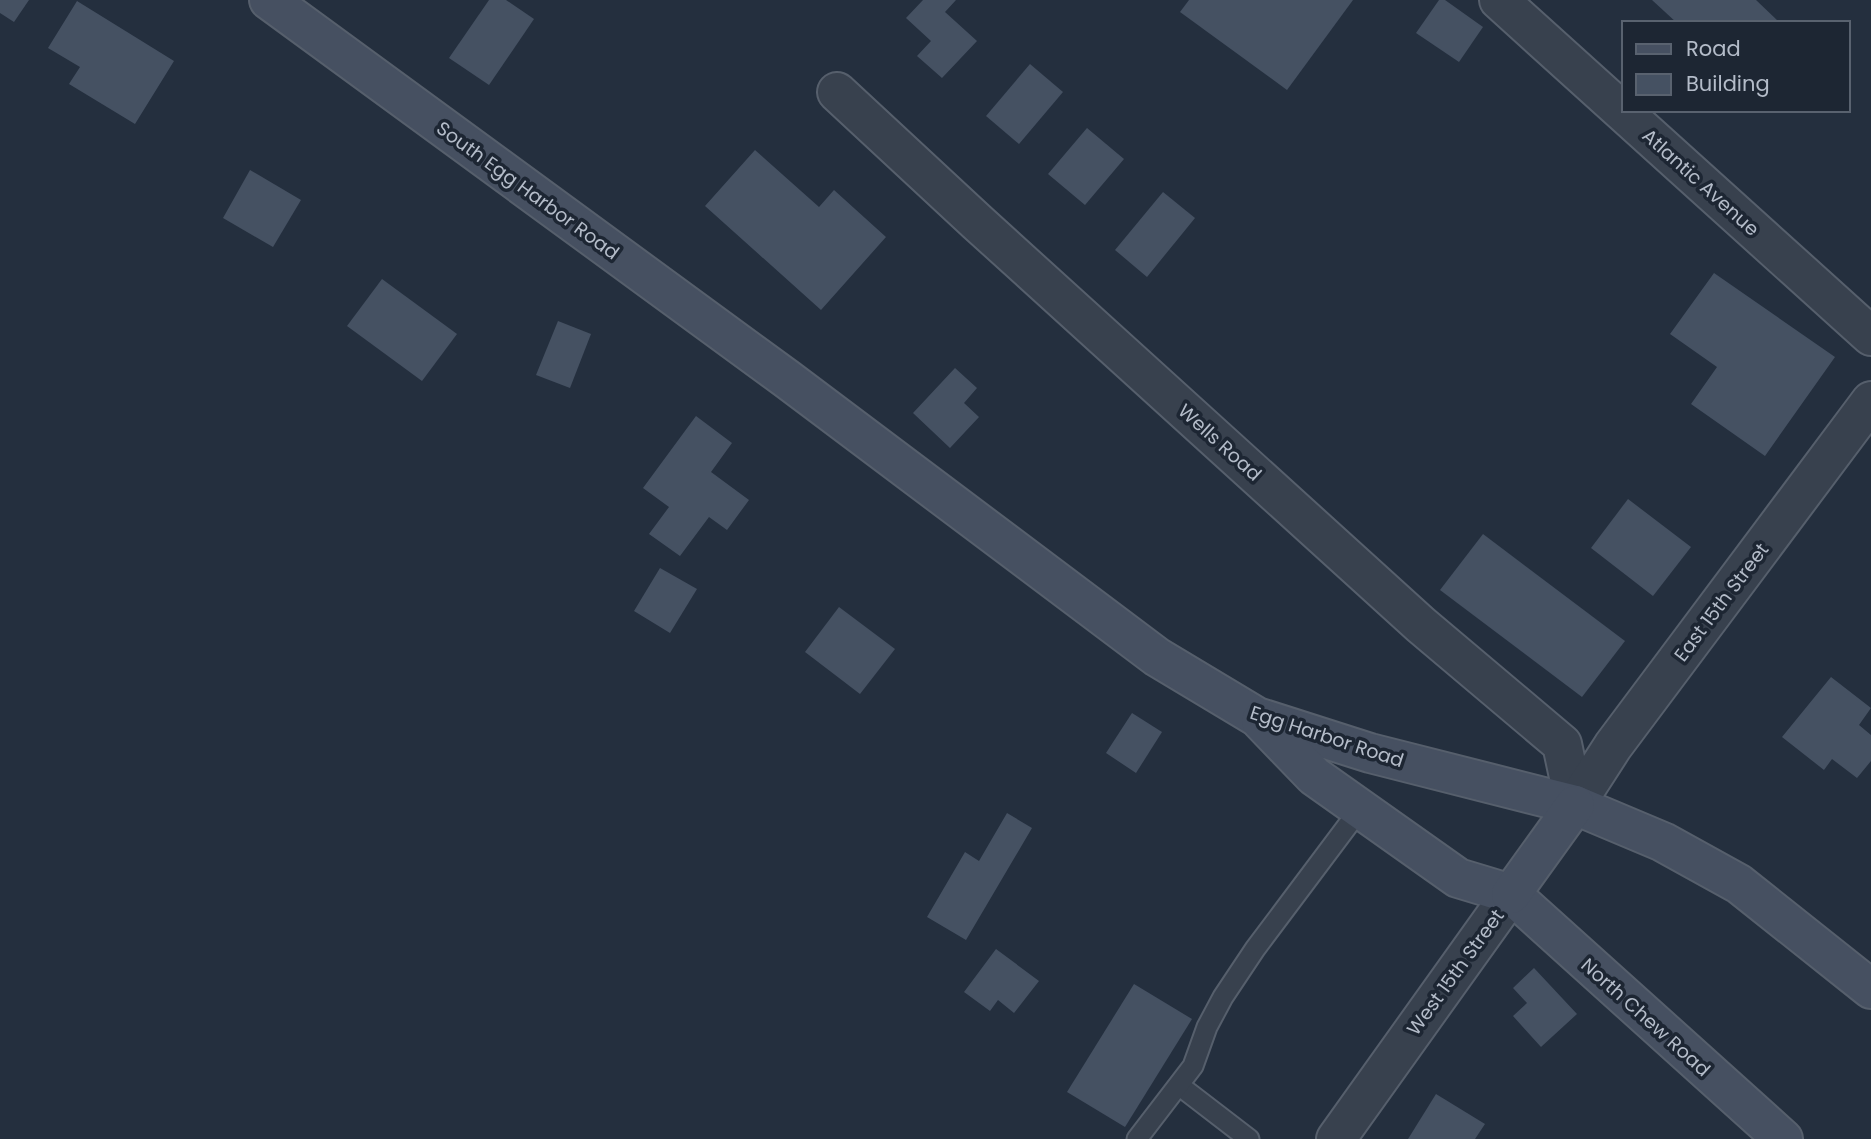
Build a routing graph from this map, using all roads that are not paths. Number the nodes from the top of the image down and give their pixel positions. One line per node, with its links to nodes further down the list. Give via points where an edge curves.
1 (269, 0): 7 (main road, South Egg Harbor Road)
2 (1499, 0): 4 (street, Atlantic Avenue)
3 (837, 92): 10 (street, Wells Road, via 1421,625 1562,744)
4 (1622, 111)
5 (1623, 112): 6 (street, Atlantic Avenue)
6 (1871, 336)
7 (787, 379): 9 (main road, Egg Harbor Road, via 1157,657)
8 (1871, 401): 10 (street, East 15th Street, via 1613,746)
9 (1257, 717): 10 (main road, Egg Harbor Road, via 1370,753); 11 (main road, via 1314,776)
10 (1575, 805): 12 (main road, West 15th Street); 13 (main road, Egg Harbor Road, via 1663,842 1739,884)
11 (1360, 809): 12 (main road, via 1458,878); 14 (lane, via 1223,997)
12 (1511, 894): 17 (street, West 15th Street); 18 (main road, North Chew Road)
13 (1871, 989)
14 (1180, 1086): 15 (lane); 16 (lane)
15 (1138, 1139)
16 (1249, 1139)
17 (1336, 1139)
18 (1783, 1139)

